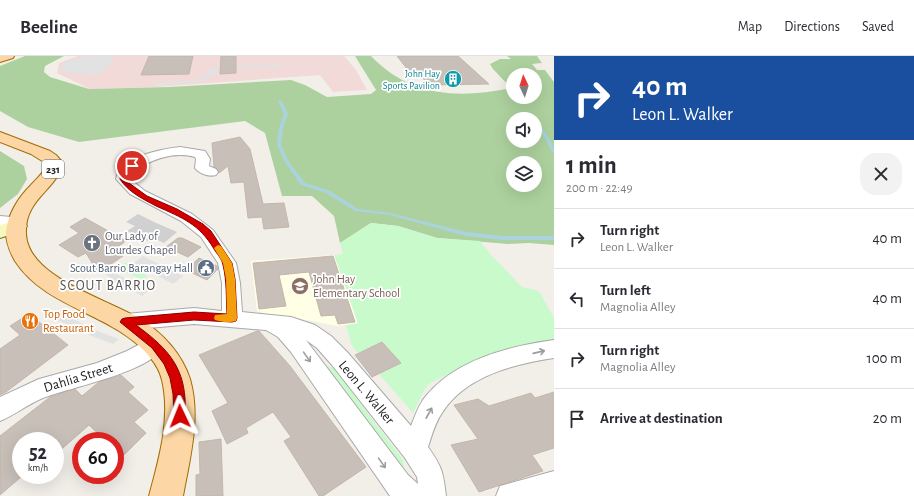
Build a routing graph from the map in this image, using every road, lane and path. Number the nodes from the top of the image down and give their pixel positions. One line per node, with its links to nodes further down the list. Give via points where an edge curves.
1 (9, 56): 2 (main road)
2 (0, 59)
3 (0, 136): 5 (main road, 231, via 46,155 55,163 50,174)
4 (211, 172): 6 (street, via 202,168 203,159 200,154 182,151 141,160 124,173 123,179 145,197 200,225 208,233 227,263)
5 (9, 225): 7 (main road, 231, via 24,258 44,279 83,302)
6 (232, 318): 7 (street, Leon L. Walker, via 194,316); 8 (street, Leon L. Walker)
7 (125, 322): 9 (main road, 231)
8 (268, 322): 12 (street, Leon L. Walker, via 291,325 324,342); 14 (street, Leon L. Walker, one-way to 14, via 285,331 298,346)
9 (155, 345): 11 (street, Dahlia Street, via 100,372 39,389); 15 (main road, 231, via 168,361 176,378 179,394 180,416 175,456)
10 (554, 349): 12 (street, one-way to 10, via 434,404 455,382 499,361)
11 (0, 410)
12 (414, 449): 16 (street, Leon L. Walker, via 430,473)
13 (554, 484): 17 (street)
14 (398, 492)
15 (166, 496)
16 (432, 496)
17 (510, 496)

